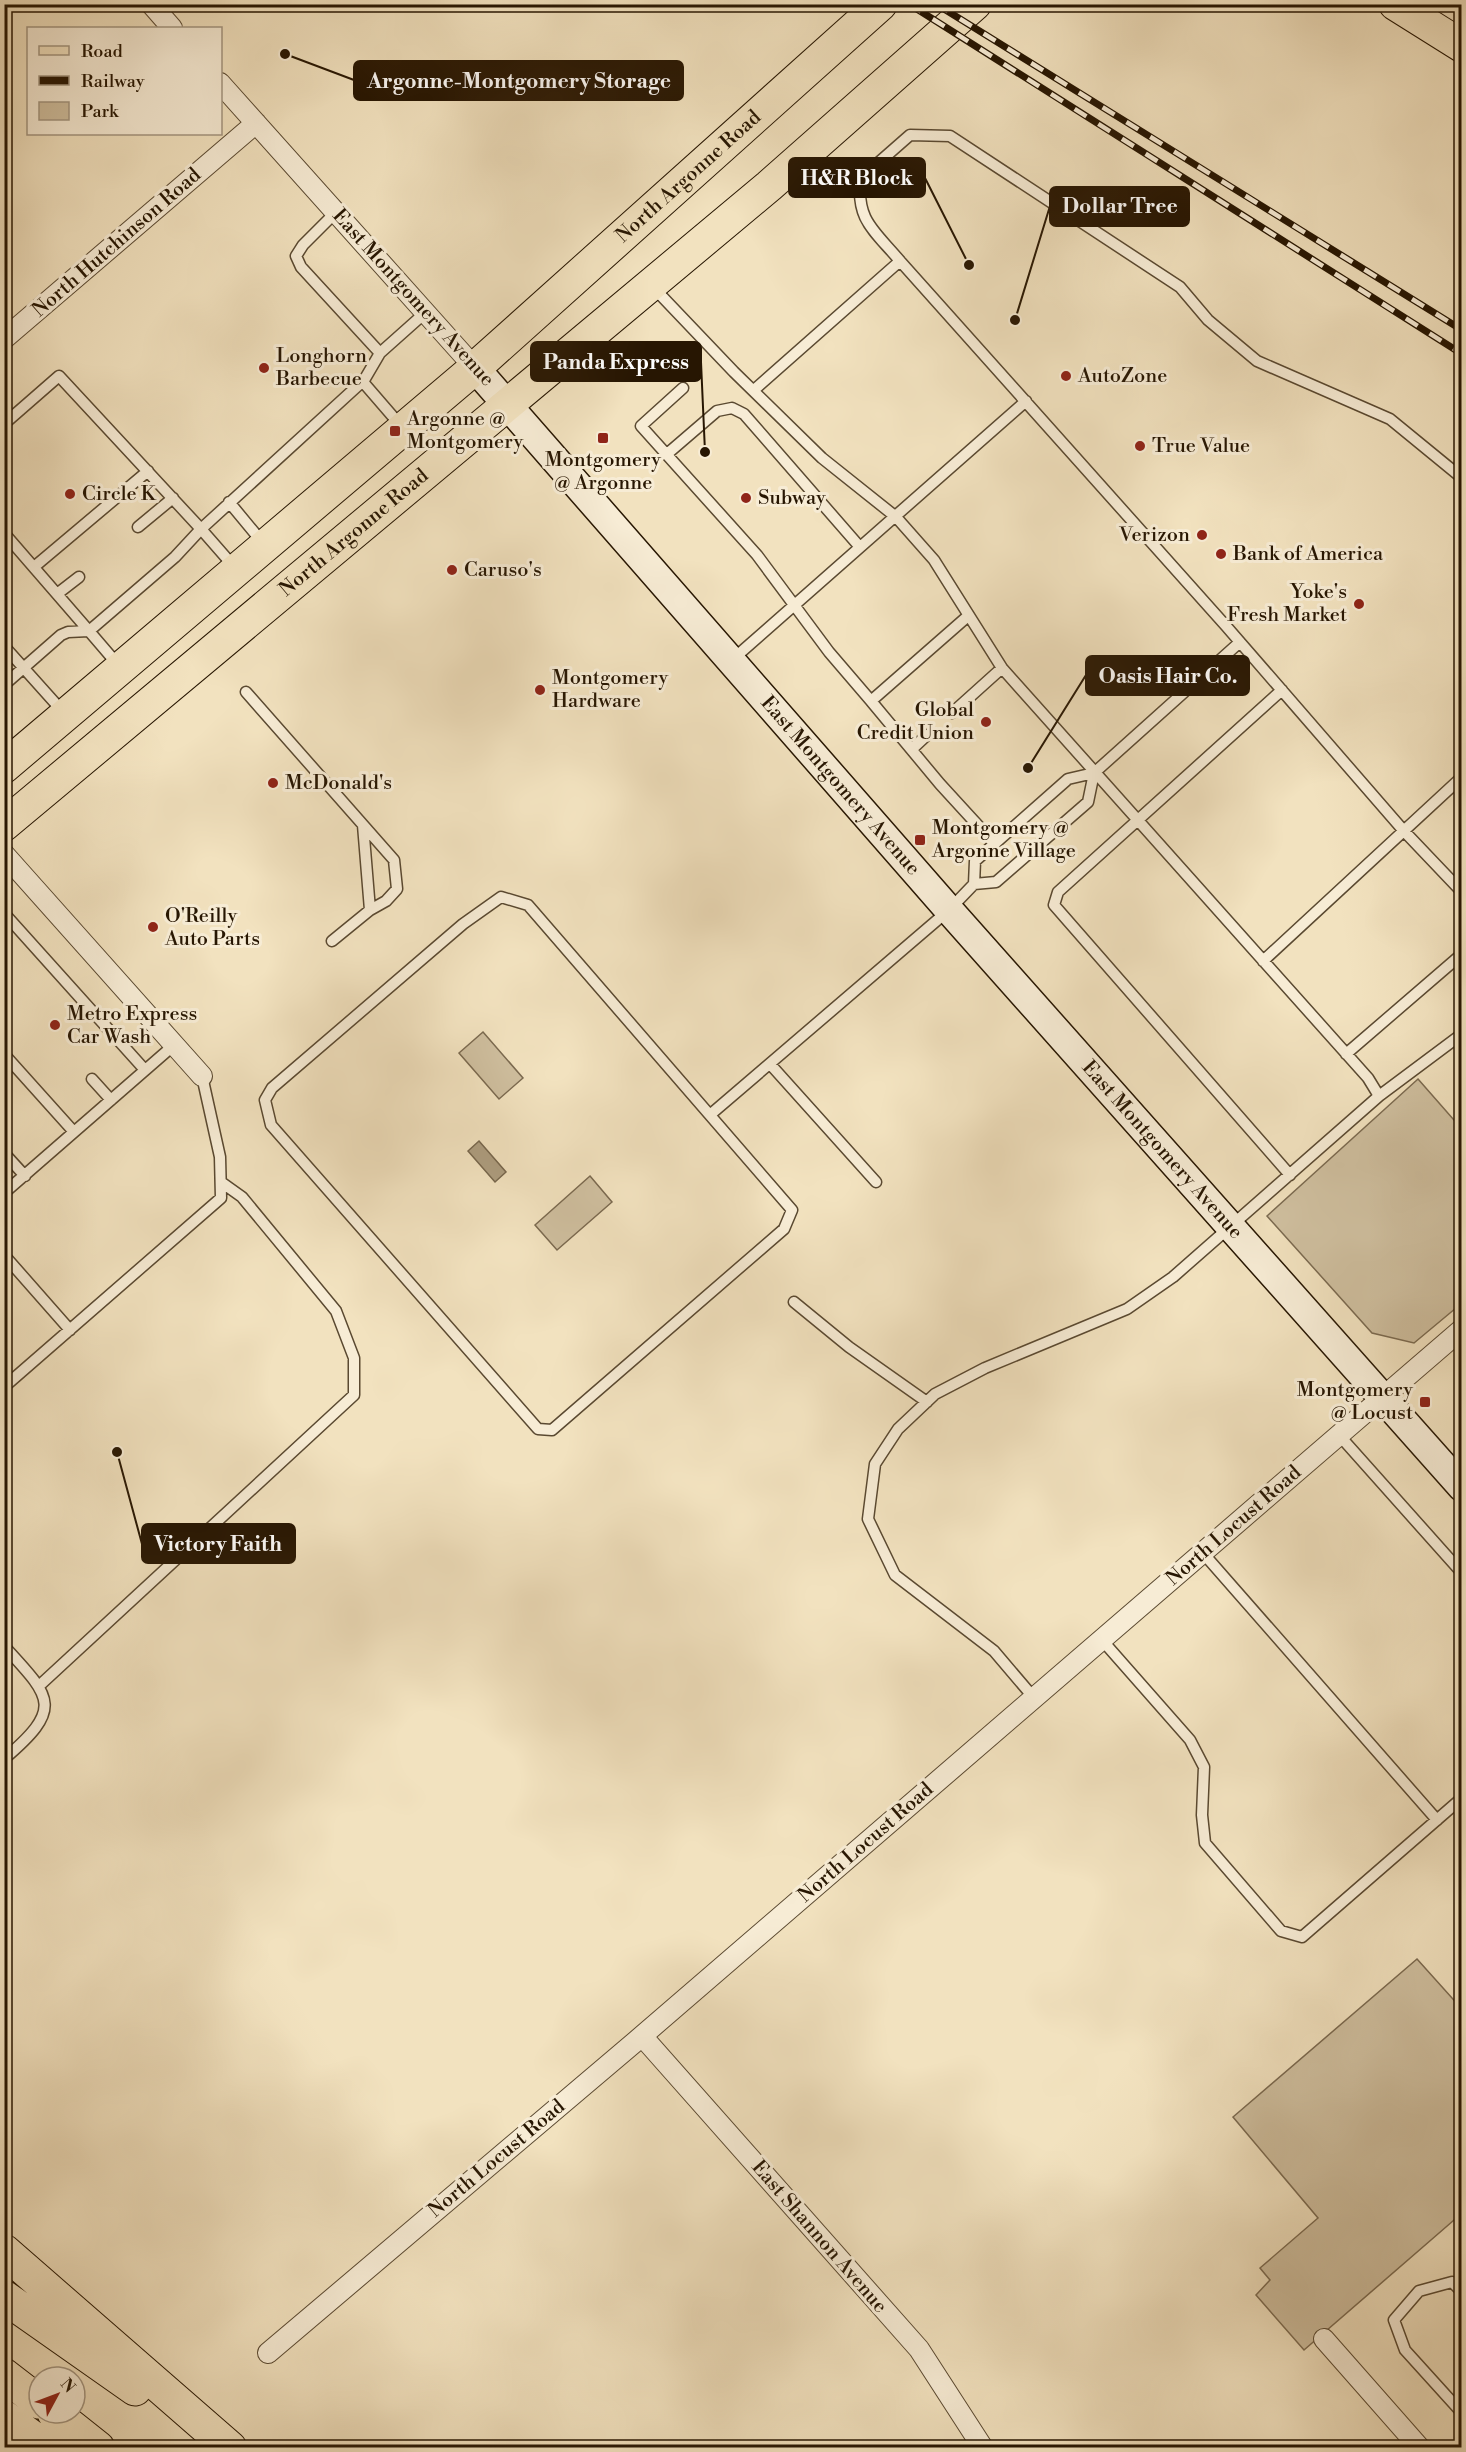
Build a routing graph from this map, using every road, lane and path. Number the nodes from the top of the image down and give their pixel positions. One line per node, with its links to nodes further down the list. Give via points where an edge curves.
1 (151, 4): 5 (street)
2 (881, 4): 15 (main road, North Argonne Road)
3 (975, 4): 11 (main road, North Argonne Road)
4 (1395, 4): 6 (main road)
5 (171, 27)
6 (1461, 46)
7 (222, 85): 8 (street, East Montgomery Avenue)
8 (256, 123): 9 (street, East Montgomery Avenue); 13 (street, North Hutchinson Road)
9 (336, 212): 12 (street, East Montgomery Avenue); 14 (lane, via 296,256 301,267)
10 (900, 261): 18 (lane); 19 (lane); 25 (lane, via 862,215 858,197 861,178 910,135 950,136 1180,287 1208,320 1257,361 1390,419)
11 (652, 285): 18 (lane); 20 (main road, North Argonne Road)
12 (426, 312): 14 (lane); 15 (street, East Montgomery Avenue)
13 (4, 339)
14 (380, 353): 16 (lane)
15 (475, 368): 20 (main road, East Montgomery Avenue); 22 (main road, North Argonne Road)
16 (363, 381): 22 (lane); 27 (lane)
17 (683, 388): 23 (lane, via 641,426)
18 (754, 390): 28 (lane, via 822,458)
19 (1026, 401): 28 (lane); 41 (lane)
20 (509, 406): 43 (main road, East Montgomery Avenue); 59 (main road, North Argonne Road)
21 (4, 424): 24 (lane, via 59,376)
22 (404, 429): 32 (main road, North Argonne Road)
23 (667, 454): 33 (lane, via 717,411 732,408 744,414); 38 (lane)
24 (148, 471): 26 (lane); 34 (lane)
25 (1461, 478)
26 (173, 498): 29 (lane); 30 (lane)
27 (229, 502): 30 (lane); 32 (lane)
28 (896, 517): 33 (lane); 39 (lane, via 934,560)
29 (138, 527)
30 (201, 529): 35 (lane); 40 (lane, via 175,557)
31 (4, 533): 34 (lane)
32 (265, 545): 35 (main road, North Argonne Road)
33 (859, 546): 38 (lane)
34 (34, 567): 37 (lane)
35 (236, 569): 46 (main road, North Argonne Road)
36 (79, 577): 37 (lane)
37 (57, 594): 40 (lane)
38 (794, 603): 43 (lane); 50 (lane)
39 (968, 616): 44 (lane); 50 (lane)
40 (89, 631): 45 (lane, via 61,636); 46 (lane)
41 (1240, 642): 48 (lane); 56 (lane)
42 (4, 646): 45 (lane)
43 (732, 660): 67 (main road, East Montgomery Avenue)
44 (1002, 668): 51 (lane); 56 (lane)
45 (25, 669): 47 (lane); 52 (lane)
46 (121, 669): 52 (main road, North Argonne Road)
47 (4, 685)
48 (1282, 690): 58 (lane); 61 (lane)
49 (246, 692): 60 (lane)
50 (871, 701): 54 (lane)
51 (952, 713)
52 (66, 715): 55 (main road, North Argonne Road)
53 (927, 735): 54 (lane)
54 (912, 749): 62 (lane)
55 (4, 767)
56 (1094, 773): 58 (lane); 62 (lane, via 1068,779); 64 (lane, via 1088,802 996,882)
57 (1461, 777): 61 (lane)
58 (1137, 821): 71 (lane); 85 (lane, via 1058,892 1054,905)
59 (4, 825)
60 (363, 825): 66 (lane); 66 (lane, via 394,860 397,889 386,902)
61 (1403, 830): 65 (lane); 71 (lane)
62 (994, 843): 64 (lane, via 975,861)
63 (4, 854): 73 (street)
64 (974, 884): 67 (lane)
65 (1461, 892)
66 (370, 910): 69 (lane)
67 (949, 910): 76 (lane); 90 (main road, East Montgomery Avenue)
68 (4, 913): 77 (lane)
69 (332, 941)
70 (1461, 954): 75 (lane)
71 (1263, 961): 75 (lane)
72 (1461, 1034): 80 (lane)
73 (174, 1045): 77 (lane); 78 (street)
74 (4, 1054): 83 (lane)
75 (1346, 1054): 80 (lane)
76 (770, 1064): 82 (lane); 88 (lane)
77 (145, 1070): 81 (lane)
78 (202, 1076): 87 (lane, via 220,1157)
79 (92, 1079): 81 (lane)
80 (1379, 1096): 85 (lane)
81 (111, 1100): 83 (lane)
82 (711, 1114): 82 (lane, via 528,905 501,897 463,924 281,1081 265,1100 271,1125 538,1429 552,1430 784,1229 792,1210)
83 (74, 1132): 86 (lane)
84 (4, 1153): 86 (lane)
85 (1290, 1175): 90 (lane)
86 (25, 1176): 89 (lane)
87 (220, 1182): 94 (lane, via 221,1198); 104 (lane, via 243,1197 336,1311 354,1358 354,1395)
88 (876, 1182)
89 (4, 1193)
90 (1232, 1226): 96 (main road, East Montgomery Avenue); 97 (lane, via 1173,1277 1127,1308 985,1368)
91 (4, 1255): 94 (lane)
92 (794, 1302): 97 (lane)
93 (1461, 1329): 96 (street, North Locust Road)
94 (70, 1330): 95 (lane)
95 (4, 1388)
96 (1382, 1398): 98 (street, North Locust Road); 99 (main road, East Montgomery Avenue)
97 (927, 1402): 105 (lane, via 898,1429 875,1464 868,1519 895,1575 993,1651)
98 (1339, 1435): 100 (street, North Locust Road); 101 (lane)
99 (1461, 1487)
100 (1203, 1552): 102 (street, North Locust Road); 108 (lane)
101 (1461, 1573)
102 (1102, 1640): 105 (street, North Locust Road); 108 (lane, via 1190,1740 1204,1767 1205,1843 1281,1931 1302,1938)
103 (4, 1646): 104 (lane)
104 (40, 1685): 106 (lane, via 45,1704 42,1718 27,1740)
105 (1034, 1698): 109 (street, North Locust Road)
106 (4, 1759)
107 (1461, 1798): 108 (lane)
108 (1437, 1820)
109 (642, 2036): 114 (street, North Locust Road); 124 (street, East Shannon Avenue, via 919,2349)
110 (4, 2251): 123 (highway)
111 (1461, 2292): 117 (lane, via 1452,2282 1419,2291 1394,2320 1405,2350)
112 (4, 2297): 122 (highway)
113 (1324, 2339): 125 (street)
114 (268, 2353)
115 (4, 2375): 116 (highway)
116 (27, 2393)
117 (1461, 2413)
118 (4, 2417): 120 (highway)
119 (69, 2425): 121 (highway)
120 (47, 2448)
121 (98, 2448)
122 (217, 2448)
123 (230, 2448)
124 (983, 2448)
125 (1420, 2448)

